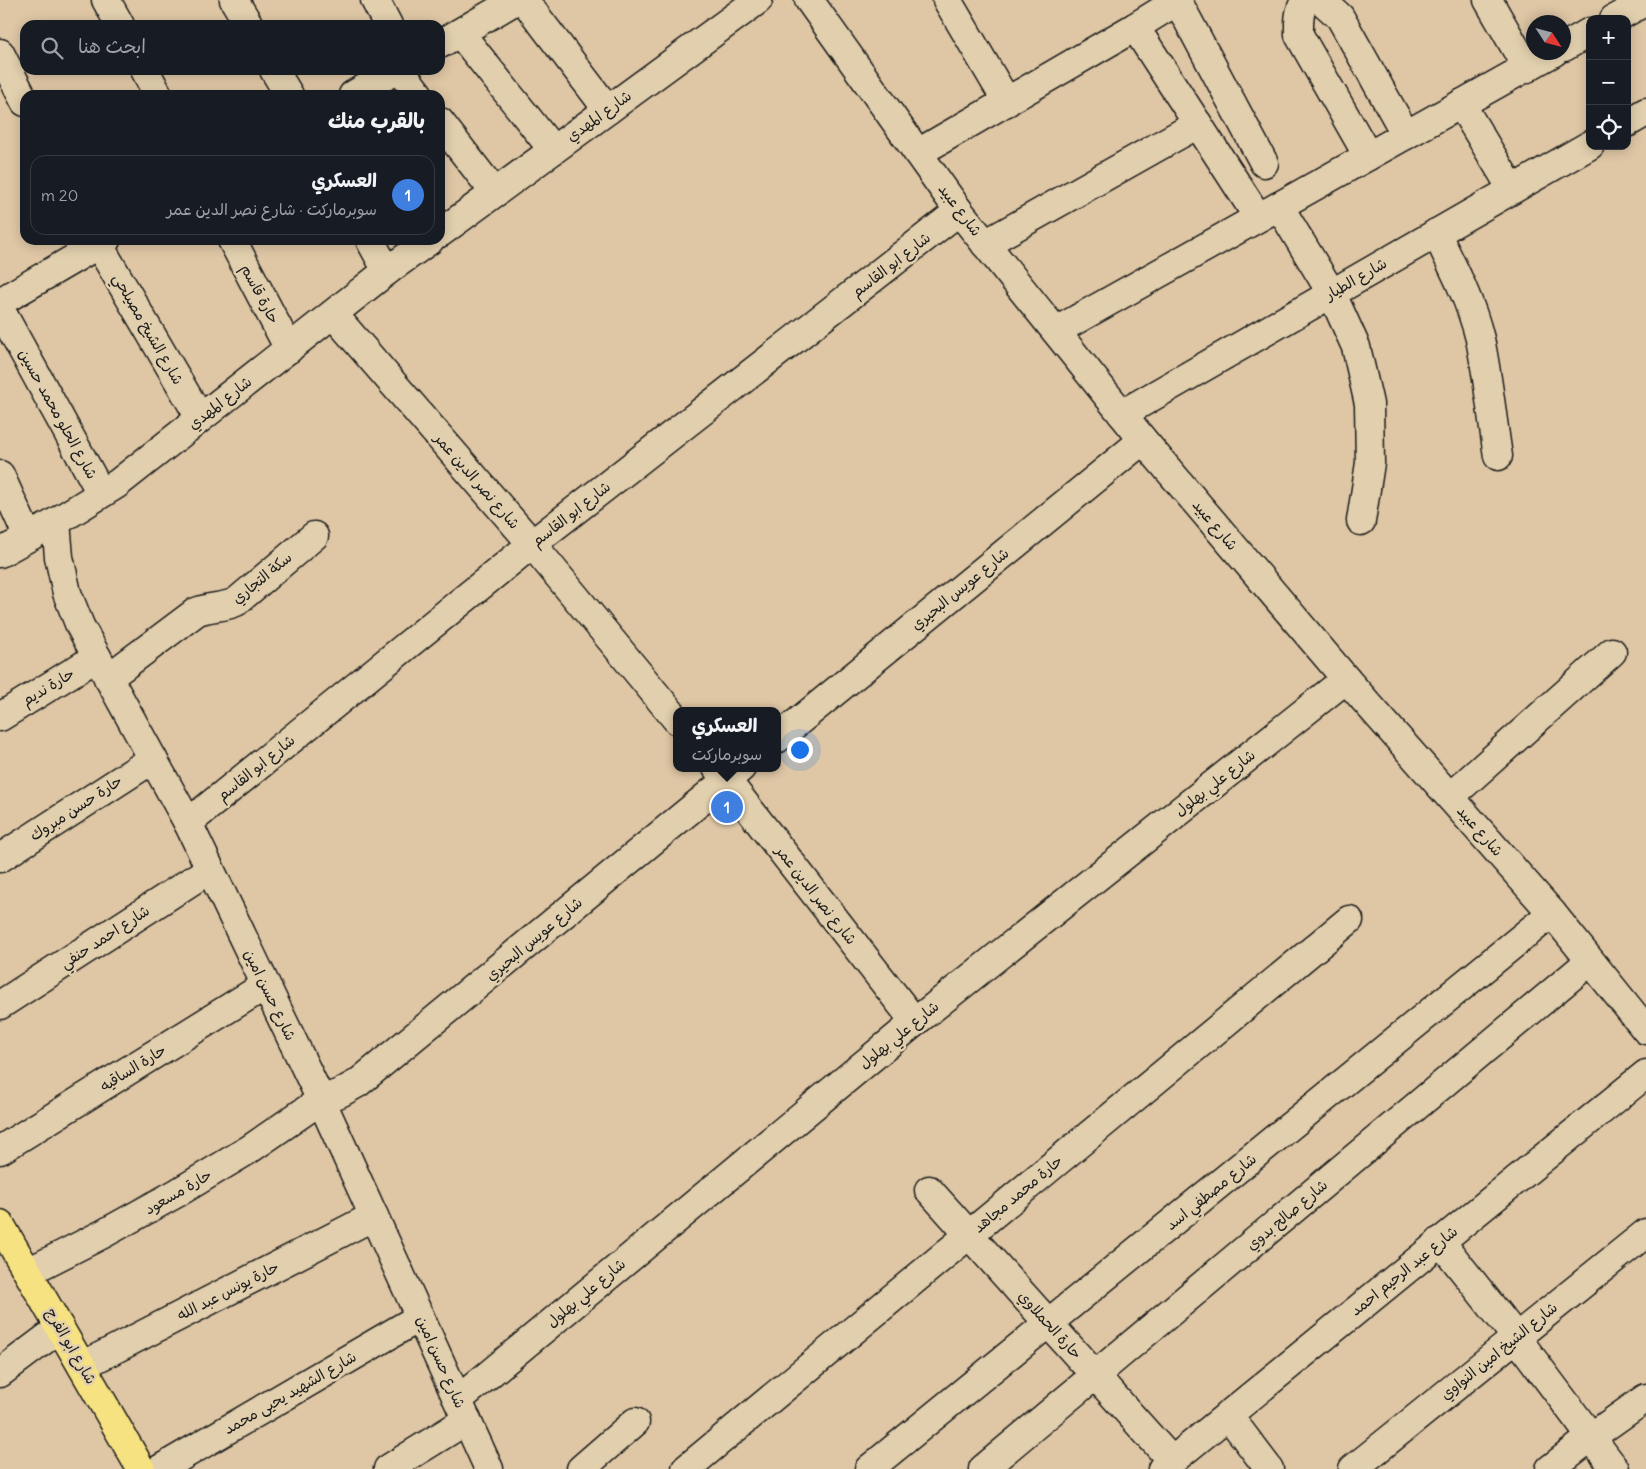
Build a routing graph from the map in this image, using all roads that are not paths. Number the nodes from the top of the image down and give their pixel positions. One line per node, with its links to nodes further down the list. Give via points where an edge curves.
1 (106, 0): 13 (street)
2 (234, 0): 14 (street)
3 (375, 0): 15 (street)
4 (516, 0): 18 (street)
5 (524, 0): 34 (street)
6 (758, 0): 34 (street, شارع المهدي)
7 (809, 0): 42 (street, شارع عبيد)
8 (947, 0): 32 (street)
9 (1177, 0): 16 (street); 44 (street)
10 (1306, 0): 43 (street, via 1298,20 1300,35)
11 (1321, 0): 39 (street, via 1340,17)
12 (1488, 0): 22 (street)
13 (117, 20)
14 (245, 20)
15 (385, 20)
16 (1135, 27): 32 (street); 37 (street)
17 (1586, 34): 19 (street)
18 (450, 38): 41 (street)
19 (1571, 43)
20 (0, 53): 31 (street)
21 (1540, 60): 22 (street)
22 (1527, 68): 33 (street)
23 (147, 75): 27 (street)
24 (277, 75): 28 (street)
25 (387, 75): 29 (street)
26 (404, 75): 30 (street)
27 (155, 90)
28 (286, 90)
29 (362, 90)
30 (416, 90)
31 (20, 92)
32 (1007, 102): 42 (street)
33 (1461, 104): 39 (street); 45 (street)
34 (608, 110): 41 (street, شارع المهدي)
35 (1646, 112): 36 (street)
36 (1631, 121)
37 (1198, 124): 48 (street); 51 (street)
38 (445, 128): 46 (street)
39 (1406, 135): 43 (street)
40 (1586, 147): 45 (street, شارع الطيار)
41 (553, 150): 46 (street, شارع المهدي)
42 (918, 153): 47 (street, شارع عبيد)
43 (1368, 156): 48 (street)
44 (1264, 163)
45 (1512, 189): 50 (street, شارع الطيار)
46 (495, 193): 49 (street, شارع المهدي)
47 (959, 211): 51 (street, شارع عبيد); 74 (street, شارع ابو القاسم)
48 (1268, 212): 58 (street); 62 (street)
49 (445, 229)
50 (1436, 234): 58 (street, شارع الطيار); 67 (street, via 1462,284 1479,338)
51 (985, 244): 62 (street, شارع عبيد)
52 (95, 245): 59 (street)
53 (102, 245): 65 (street, شارع الشيخ مصيلحي)
54 (235, 245): 63 (street, حارة قاسم)
55 (373, 245): 57 (street)
56 (423, 245): 57 (street, شارع المهدي)
57 (387, 271): 61 (street, شارع المهدي)
58 (1332, 294): 64 (street, شارع الطيار); 70 (street, via 1356,347 1369,404 1370,463)
59 (0, 302)
60 (0, 309): 69 (street, شارع الحلو محمد حسين)
61 (333, 314): 63 (street, شارع المهدي); 74 (street, شارع نصر الدين عمر)
62 (1056, 331): 64 (street, شارع عبيد)
63 (288, 349): 65 (street, شارع المهدي)
64 (1122, 414): 66 (street, شارع عبيد)
65 (200, 418): 69 (street, شارع المهدي)
66 (1143, 440): 78 (street, شارع عبيد); 81 (street, شارع عويس البحيري)
67 (1498, 456)
68 (0, 476): 73 (street)
69 (101, 493): 71 (street, شارع المهدي)
70 (1361, 521)
71 (56, 522): 73 (street, شارع المهدي); 77 (street, شارع حسن امين, via 59,558 67,592)
72 (314, 536): 77 (street, سكة التجاري, via 236,602 204,608)
73 (28, 537): 75 (street, شارع المهدي)
74 (532, 544): 79 (street, شارع نصر الدين عمر); 85 (street, شارع ابو القاسم)
75 (0, 553)
76 (1612, 652): 84 (street)
77 (102, 668): 80 (street, حارة نديم); 82 (street, شارع حسن امين)
78 (1346, 679): 84 (street, شارع عبيد); 93 (street, شارع علي بهلول)
79 (673, 715)
80 (0, 716)
81 (781, 736)
82 (153, 759): 85 (street, شارع حسن امين); 86 (street, حارة حسن مبروك)
83 (728, 772): 93 (street, شارع نصر الدين عمر); 96 (street, شارع عويس البحيري, via 358,1083)
84 (1450, 797): 88 (street, شارع عبيد)
85 (188, 823): 87 (street, شارع حسن امين)
86 (0, 858)
87 (210, 868): 91 (street, شارع حسن امين); 92 (street, شارع احمد حنفي)
88 (1552, 913): 90 (street, شارع عبيد); 106 (street, شارع مصطفي اسد)
89 (1349, 920): 102 (street, حارة محمد مجاهد)
90 (1590, 960): 94 (street, شارع عبيد); 111 (street, شارع صالح بدوي)
91 (266, 985): 96 (street, شارع حسن امين); 97 (street, حارة الساقيه)
92 (0, 1005)
93 (915, 1022): 113 (street, شارع علي بهلول)
94 (1646, 1030)
95 (1646, 1074): 103 (street, شارع عبد الرحيم احمد)
96 (321, 1100): 99 (street, شارع حسن امين); 104 (street, حارة مسعود, via 250,1149 177,1193)
97 (0, 1150)
98 (929, 1190): 102 (street, حارة الحملاوي)
99 (374, 1216): 105 (street, شارع حسن امين); 109 (street, حارة يونس عبد الله)
100 (0, 1224): 104 (main road, شارع ابو الفرج)
101 (1646, 1232): 108 (street, شارع الشيخ امين النواوي)
102 (969, 1235): 106 (street, حارة الحملاوي); 123 (street, حارة محمد مجاهد)
103 (1440, 1242): 108 (street); 114 (street, شارع عبد الرحيم احمد)
104 (28, 1272): 107 (main road, شارع ابو الفرج)
105 (420, 1317): 113 (street, شارع حسن امين); 119 (street, شارع الشهيد يحيى محمد)
106 (1049, 1324): 111 (street, حارة الحملاوي); 124 (street, شارع مصطفي اسد)
107 (60, 1328): 109 (main road, شارع ابو الفرج); 110 (street)
108 (1516, 1337): 116 (street); 127 (street, شارع الشيخ امين النواوي)
109 (82, 1366): 118 (main road, شارع ابو الفرج)
110 (0, 1373)
111 (1095, 1376): 117 (street, حارة الحملاوي); 125 (street, شارع صالح بدوي)
112 (1646, 1398): 116 (street)
113 (462, 1410): 120 (street, شارع علي بهلول); 121 (street, شارع حسن امين)
114 (1228, 1414): 117 (street, شارع عبد الرحيم احمد); 126 (street)
115 (636, 1422): 122 (street)
116 (1591, 1437): 128 (street); 129 (street)
117 (1167, 1465)
118 (141, 1469)
119 (160, 1469)
120 (388, 1469)
121 (489, 1469)
122 (581, 1469)
123 (686, 1469)
124 (869, 1469)
125 (983, 1469)
126 (1269, 1469)
127 (1353, 1469)
128 (1550, 1469)
129 (1615, 1469)

